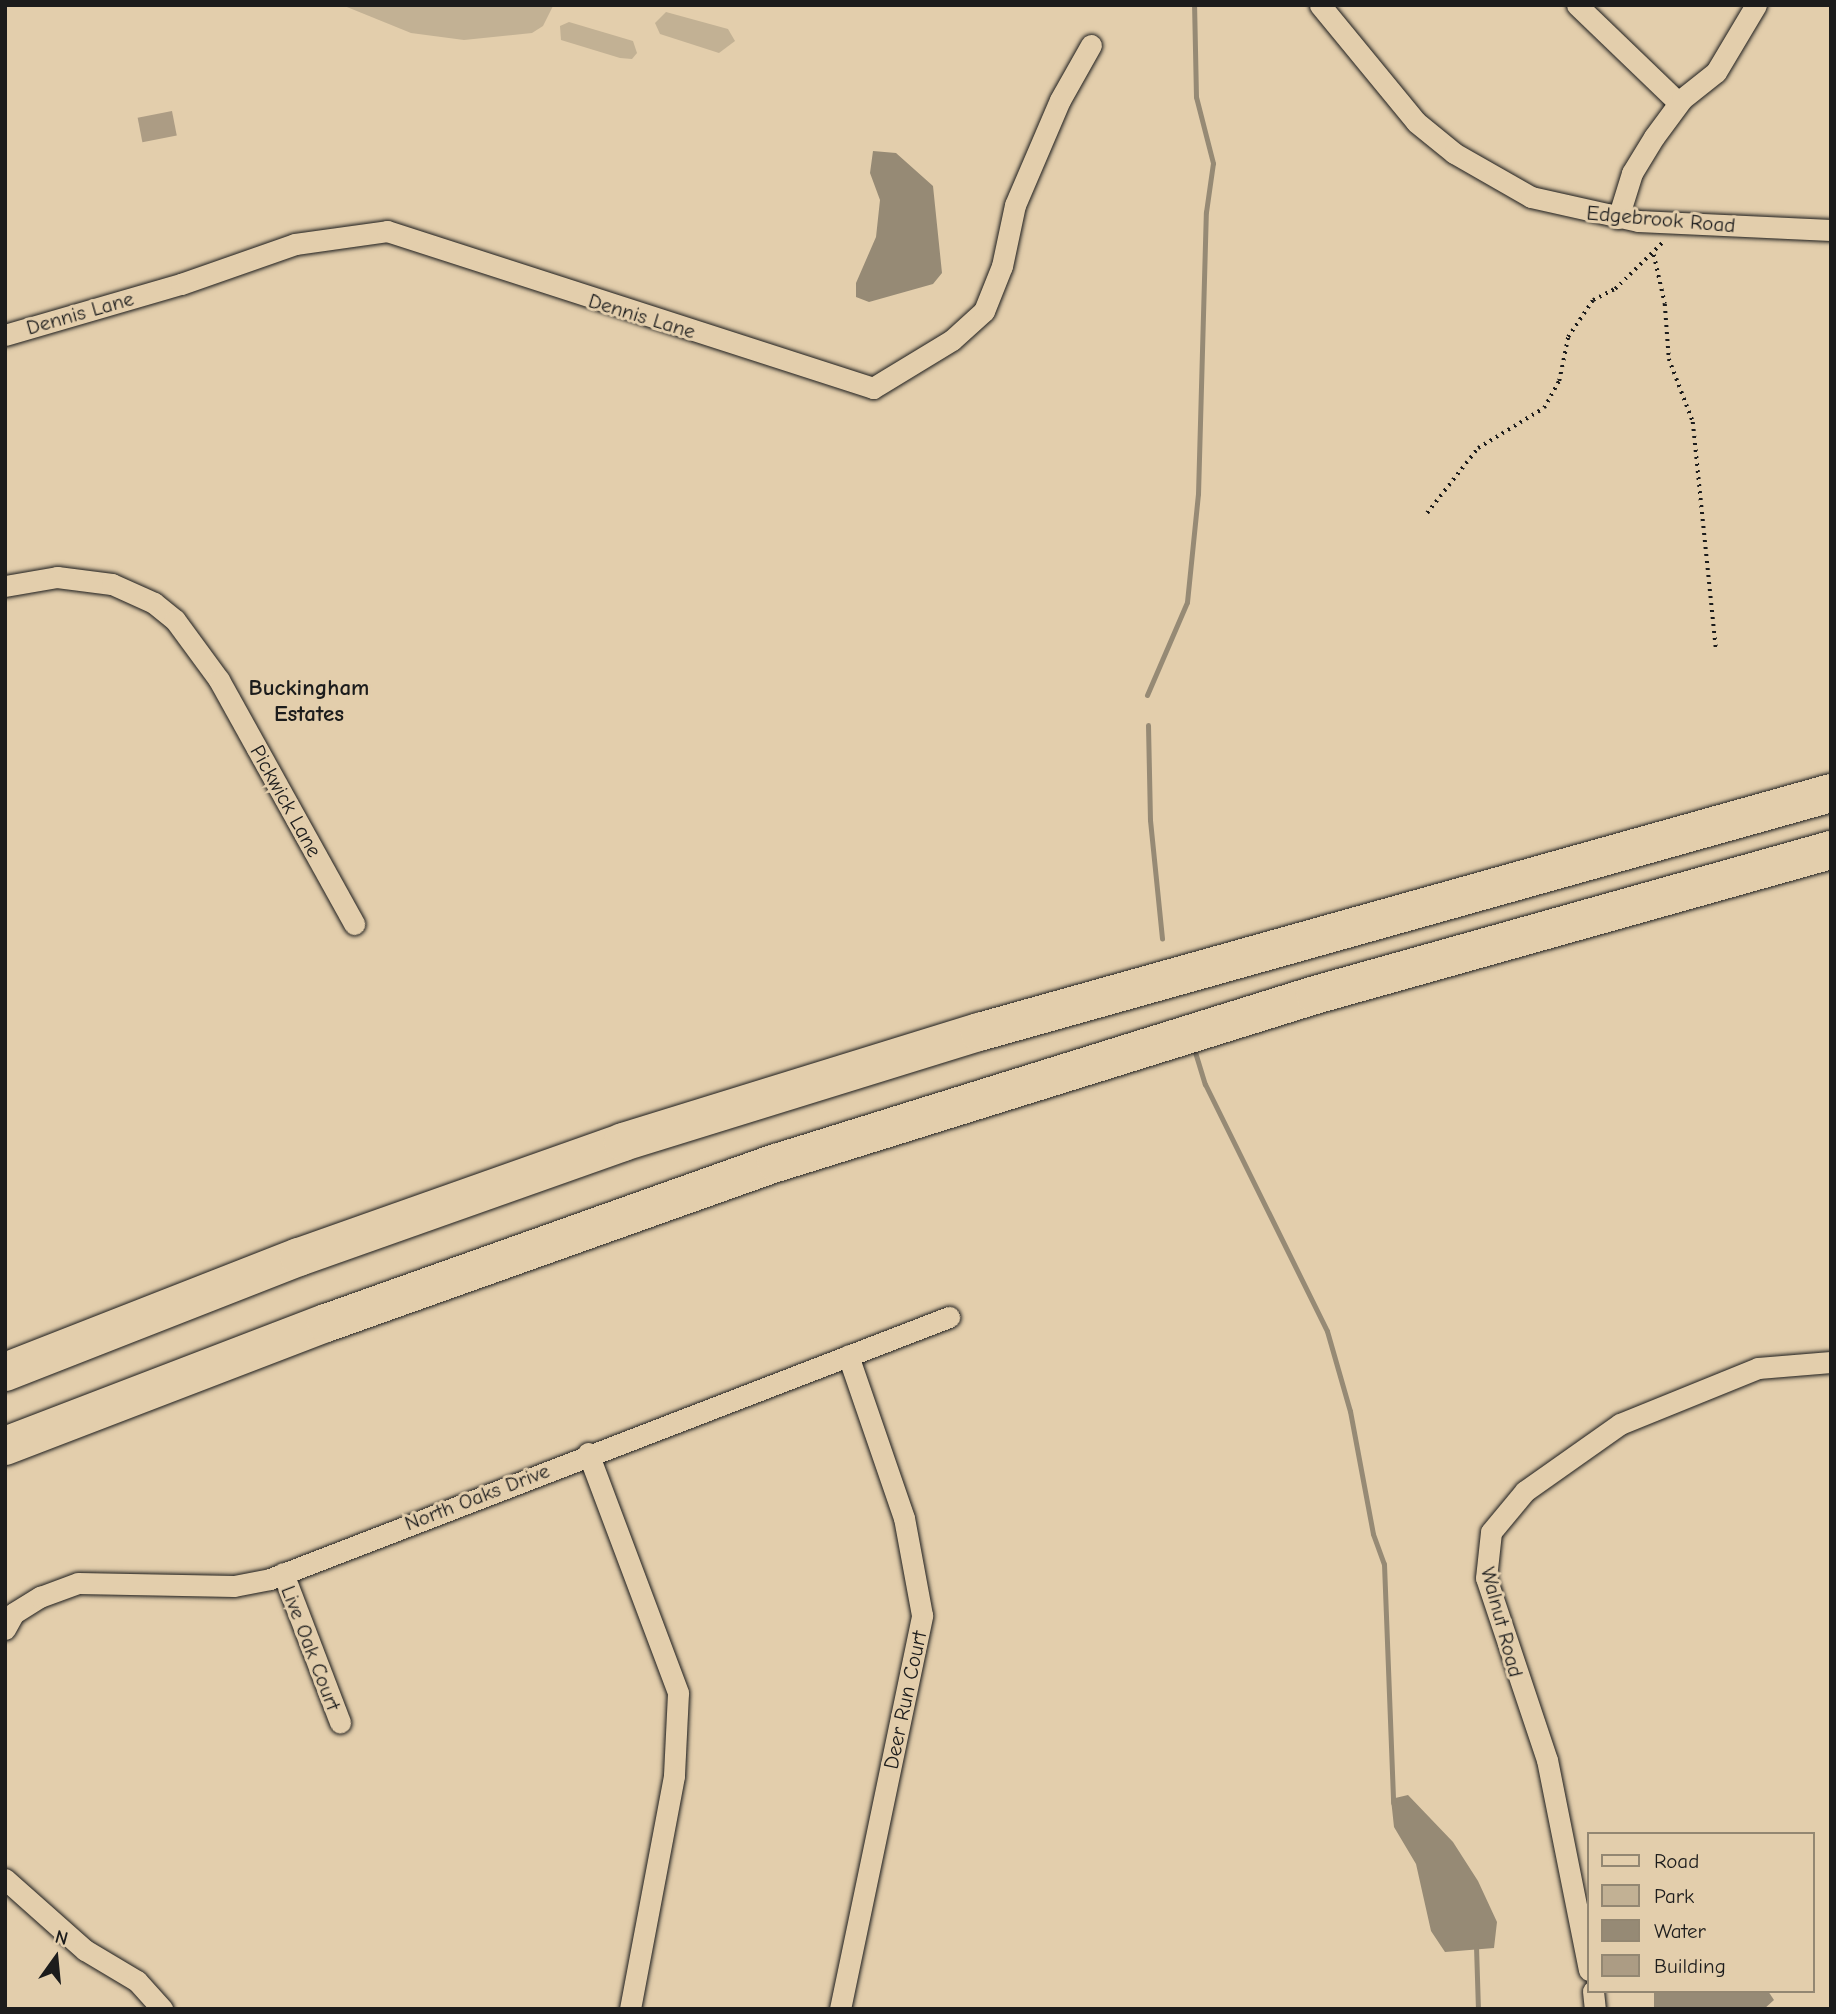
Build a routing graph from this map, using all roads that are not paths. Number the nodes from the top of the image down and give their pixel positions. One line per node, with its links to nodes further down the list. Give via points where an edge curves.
1 (1320, 5): 6 (street, Edgebrook Road, via 1416,122 1454,153 1531,197)
2 (1577, 5): 5 (street)
3 (1756, 5): 5 (street, via 1716,72)
4 (1091, 45): 8 (street, Dennis Lane, via 1014,205 999,278 984,311 952,340 873,388 387,231 295,244 181,284)
5 (1679, 103): 6 (street, via 1632,173)
6 (1618, 218): 7 (street, Edgebrook Road)
7 (1831, 230)
8 (5, 335)
9 (5, 586): 12 (street, Pickwick Lane, via 57,577 112,584 154,603 175,620 219,680)
10 (1831, 793): 16 (highway, via 979,1032 660,1130 312,1252)
11 (1831, 850): 17 (highway, via 1315,995 789,1159 326,1323)
12 (354, 924)
13 (949, 1317): 14 (street, North Oaks Drive)
14 (848, 1355): 18 (street, North Oaks Drive); 26 (street, Deer Run Court, via 904,1518 922,1615)
15 (1831, 1362): 23 (street, Walnut Road, via 1758,1368 1620,1424 1525,1491 1491,1532 1486,1577 1547,1760)
16 (5, 1372)
17 (5, 1446)
18 (588, 1453): 19 (street, North Oaks Drive); 25 (street, via 678,1693 674,1776)
19 (283, 1573): 20 (street, North Oaks Drive, via 234,1586 78,1583 22,1608); 21 (street, Live Oak Court)
20 (5, 1629)
21 (340, 1722)
22 (5, 1879): 24 (street, via 85,1950 137,1981)
23 (1588, 1965)
24 (162, 2009)
25 (630, 2009)
26 (840, 2009)

